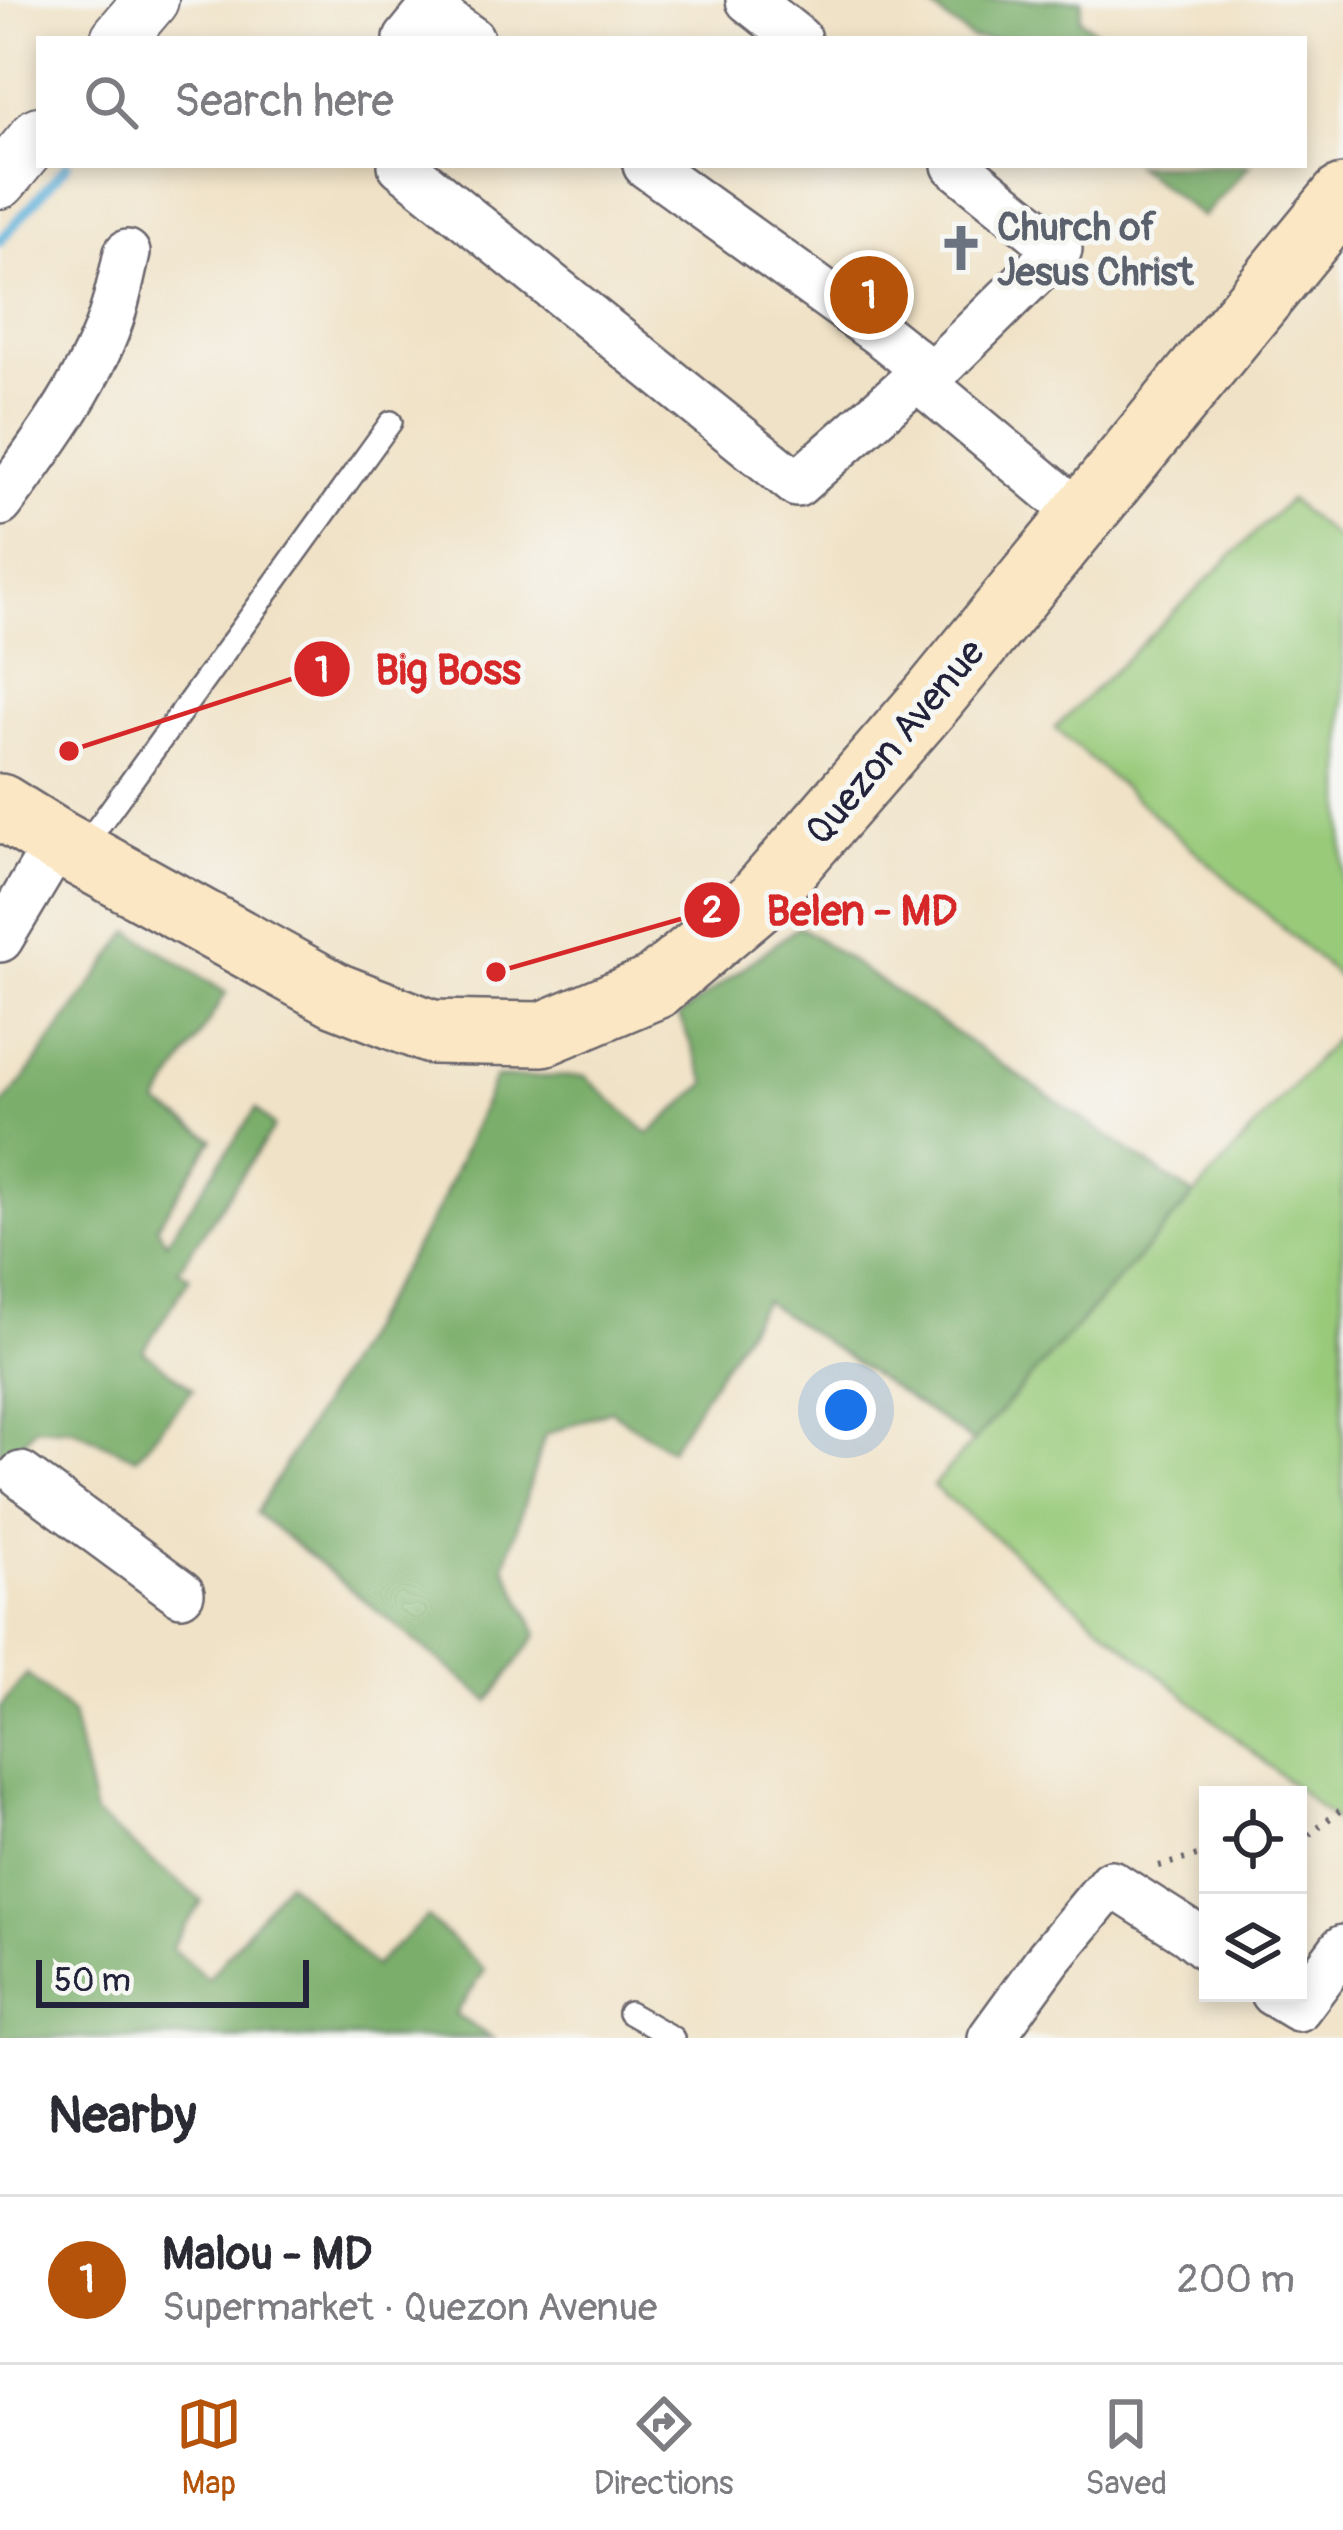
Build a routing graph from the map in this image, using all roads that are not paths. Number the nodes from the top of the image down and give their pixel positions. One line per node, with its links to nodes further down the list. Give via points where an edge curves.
1 (151, 0): 4 (street)
2 (749, 0): 6 (street)
3 (426, 16): 5 (street)
4 (121, 36)
5 (465, 36)
6 (794, 36)
7 (36, 138): 11 (street)
8 (405, 168): 14 (street, via 797,484)
9 (650, 168): 14 (street, via 882,335)
10 (959, 168): 14 (street, via 1059,249)
11 (0, 181)
12 (1343, 197): 17 (main road, Quezon Avenue)
13 (127, 253): 16 (street, via 90,366)
14 (924, 377): 17 (street)
15 (392, 422): 19 (lane)
16 (0, 503)
17 (1081, 515): 19 (main road, Quezon Avenue, via 757,901 655,987 543,1034 430,1032 336,994)
18 (0, 806): 19 (main road, Quezon Avenue)
19 (68, 848): 20 (street)
20 (0, 939)
21 (7, 1478): 22 (street)
22 (181, 1593)
23 (1199, 1942): 28 (street, via 1111,1883)
24 (1343, 1948): 25 (street)
25 (1307, 1996)
26 (628, 2013): 27 (lane)
27 (673, 2038)
28 (991, 2038)

